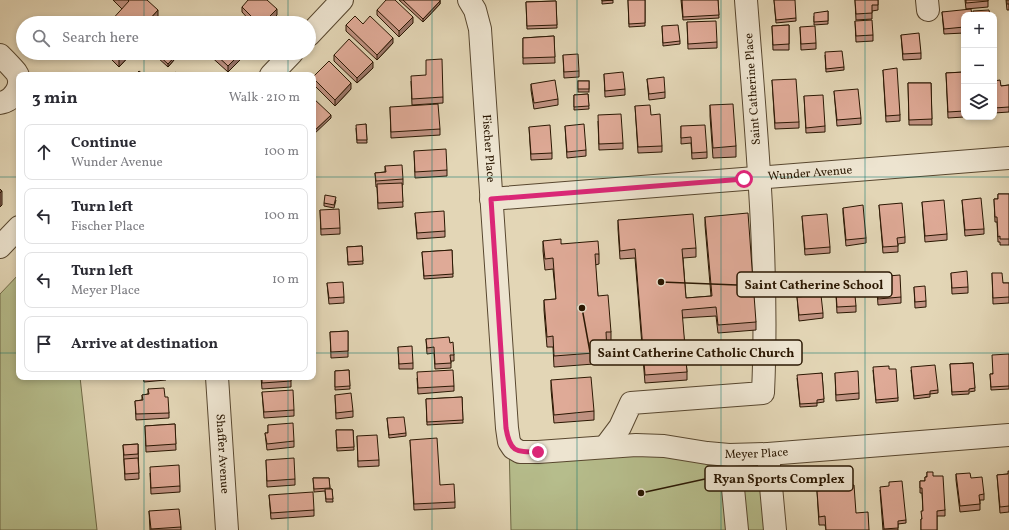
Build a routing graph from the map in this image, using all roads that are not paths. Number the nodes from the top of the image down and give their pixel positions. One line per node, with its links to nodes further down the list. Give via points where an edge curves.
1 (342, 0): 4 (street)
2 (469, 0): 13 (street, Fischer Place, via 475,10 480,29)
3 (746, 0): 12 (street, Saint Catherine Place)
4 (316, 28)
5 (0, 55): 7 (street)
6 (285, 60): 8 (street)
7 (16, 72)
8 (273, 72)
9 (16, 94): 10 (street, via 8,102)
10 (0, 104)
11 (1009, 158): 12 (street, Wunder Avenue)
12 (760, 178): 13 (street, Wunder Avenue); 19 (street, Saint Catherine Place, via 765,342 763,393 631,403 620,427)
13 (491, 199): 18 (street, Fischer Place)
14 (16, 230): 15 (street)
15 (0, 247)
16 (217, 380): 22 (street, Shaffer Avenue)
17 (1009, 435): 20 (street, Meyer Place)
18 (509, 442): 19 (street, Meyer Place, via 520,452)
19 (605, 447): 20 (street, Meyer Place, via 664,446 729,455)
20 (768, 454): 24 (street)
21 (732, 478): 23 (street)
22 (227, 530)
23 (737, 530)
24 (775, 530)

